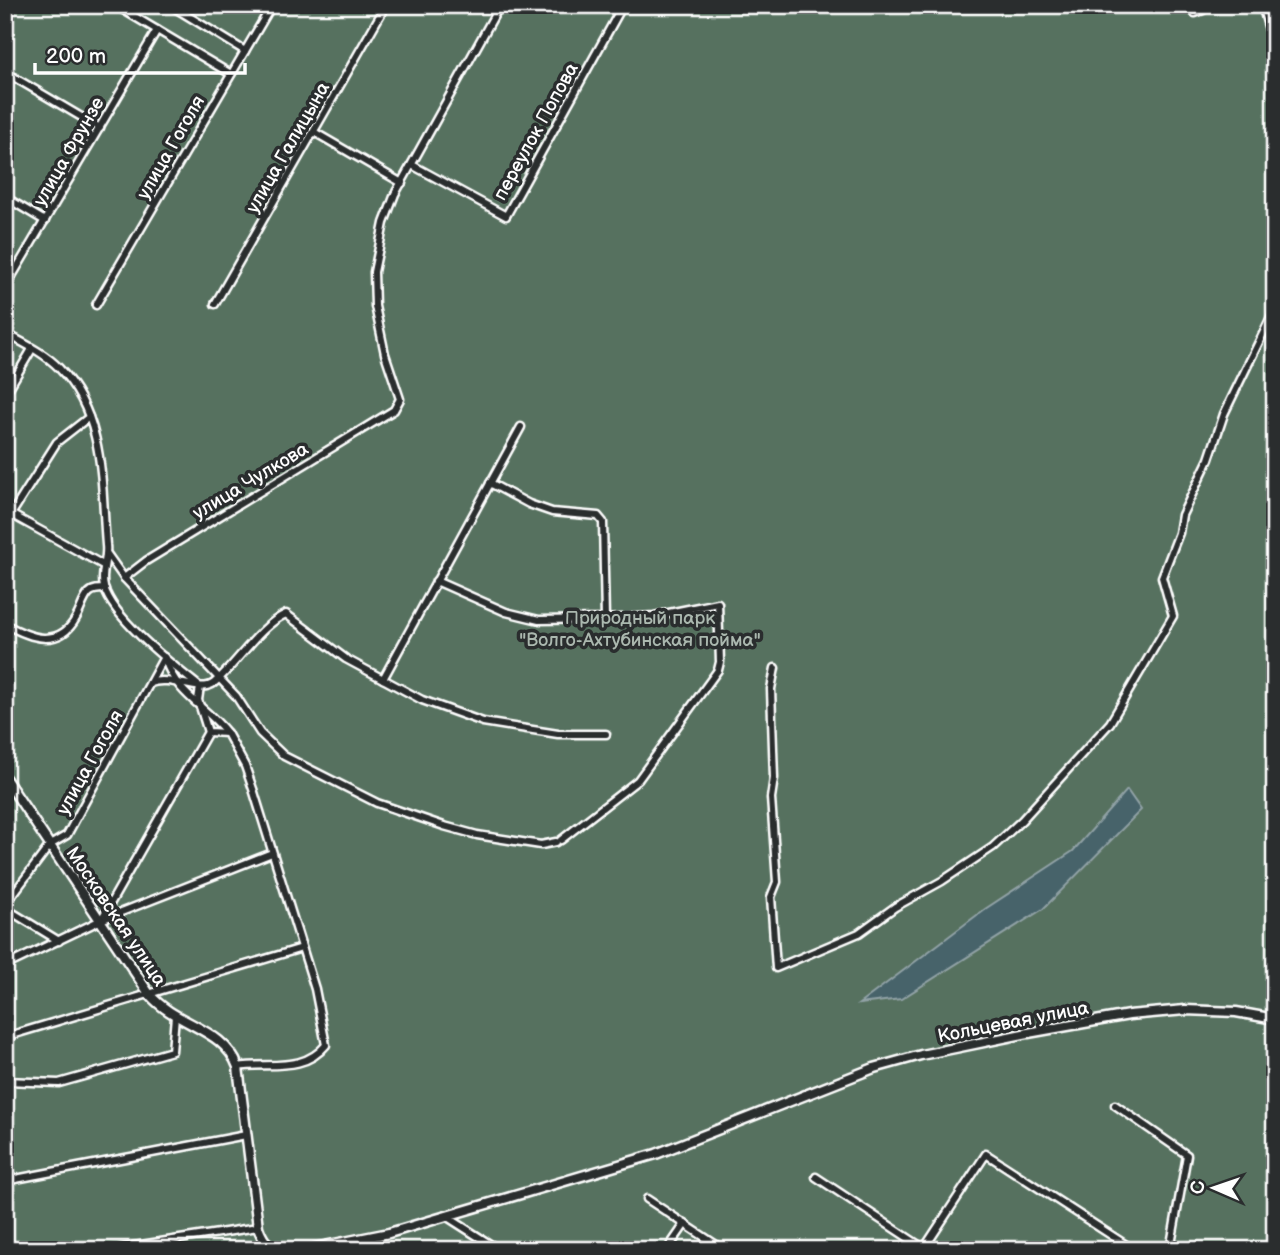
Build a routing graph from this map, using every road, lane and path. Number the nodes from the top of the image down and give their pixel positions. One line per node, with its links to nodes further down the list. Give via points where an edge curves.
1 (114, 5): 10 (street)
2 (170, 5): 11 (street)
3 (272, 5): 11 (street, улица Гоголя)
4 (386, 5): 16 (street, улица Галицына)
5 (499, 5): 17 (street)
6 (623, 5): 17 (street, переулок Попова, via 506,216)
7 (1184, 5): 8 (street, via 1195,13)
8 (1208, 5)
9 (1262, 5): 12 (street)
10 (157, 30): 14 (street); 15 (street, улица Фрунзе)
11 (245, 51): 14 (street, улица Гоголя)
12 (1275, 51)
13 (5, 72): 15 (street)
14 (231, 74): 23 (street, улица Гоголя)
15 (100, 128): 20 (street, улица Фрунзе)
16 (314, 132): 18 (street); 22 (street, улица Галицына)
17 (412, 165): 18 (street)
18 (402, 183): 35 (street, улица Чулкова, via 384,223 374,272 377,325 400,399 394,410)
19 (5, 198): 20 (street)
20 (45, 221): 21 (street, улица Фрунзе)
21 (5, 288)
22 (215, 304)
23 (96, 305)
24 (1275, 309): 41 (street, via 1182,515 1162,577 1173,616 1110,723 993,847 859,933 776,968 771,897 777,882 771,798)
25 (5, 333): 26 (street)
26 (32, 349): 27 (street); 28 (street, via 58,367)
27 (5, 395)
28 (89, 417): 31 (street, via 57,442); 33 (street, via 103,476)
29 (521, 427): 30 (street)
30 (490, 483): 36 (street); 38 (street, via 552,512 598,516 603,522)
31 (8, 513): 32 (street); 34 (street)
32 (5, 524)
33 (107, 554): 34 (street); 35 (street)
34 (103, 565): 37 (street)
35 (124, 578): 42 (street)
36 (436, 582): 38 (street, via 476,601 528,617); 43 (street)
37 (104, 589): 39 (street, via 88,594 74,622 58,636 37,638); 40 (street, via 118,611)
38 (605, 619): 42 (street, via 718,603 718,670 638,780 558,841 541,845 477,835 377,803 284,756 260,733)
39 (5, 624)
40 (164, 657): 44 (street); 45 (street, улица Гоголя); 46 (street)
41 (775, 668)
42 (219, 677): 43 (street, via 286,614 346,659); 46 (street)
43 (383, 679): 50 (street, via 422,700 483,722 558,734)
44 (174, 680): 45 (street); 46 (street); 47 (street)
45 (150, 683): 54 (street, улица Гоголя, via 67,835)
46 (200, 687): 47 (street)
47 (200, 709): 48 (street); 49 (street, via 211,714)
48 (208, 732): 49 (street); 57 (street)
49 (227, 733): 55 (street, via 245,766)
50 (606, 734)
51 (5, 778): 52 (street, Московская улица)
52 (11, 787): 53 (street); 54 (street, Московская улица)
53 (5, 796)
54 (51, 845): 56 (street, улица Гоголя); 57 (street, Московская улица)
55 (272, 853): 57 (street); 59 (street)
56 (5, 907): 58 (street)
57 (101, 920): 58 (street); 61 (street, Московская улица)
58 (59, 941): 60 (street)
59 (302, 948): 61 (street); 65 (street, via 326,1045 299,1064)
60 (5, 966)
61 (150, 995): 62 (street, Московская улица); 64 (street)
62 (175, 1016): 65 (street, Московская улица, via 226,1044); 66 (street, via 172,1051 59,1083)
63 (1275, 1019): 72 (street, Кольцевая улица, via 1185,1010 1028,1032 921,1055 874,1068 656,1154)
64 (5, 1037)
65 (238, 1067): 68 (street, Московская улица)
66 (5, 1081)
67 (1115, 1104): 86 (street, via 1187,1155)
68 (246, 1135): 70 (street); 74 (street, Московская улица)
69 (816, 1177): 77 (street)
70 (5, 1181)
71 (647, 1199): 73 (street)
72 (446, 1216): 76 (street, Кольцевая улица); 82 (street)
73 (685, 1224): 83 (street); 84 (street)
74 (258, 1227): 75 (street, Московская улица); 78 (street)
75 (262, 1238): 79 (street, Московская улица); 80 (street)
76 (333, 1247): 81 (street, Кольцевая улица)
77 (925, 1249): 85 (street, via 986,1154)
78 (108, 1250)
79 (262, 1250)
80 (277, 1250)
81 (304, 1250)
82 (499, 1250)
83 (667, 1250)
84 (724, 1250)
85 (1134, 1250)
86 (1170, 1250)

